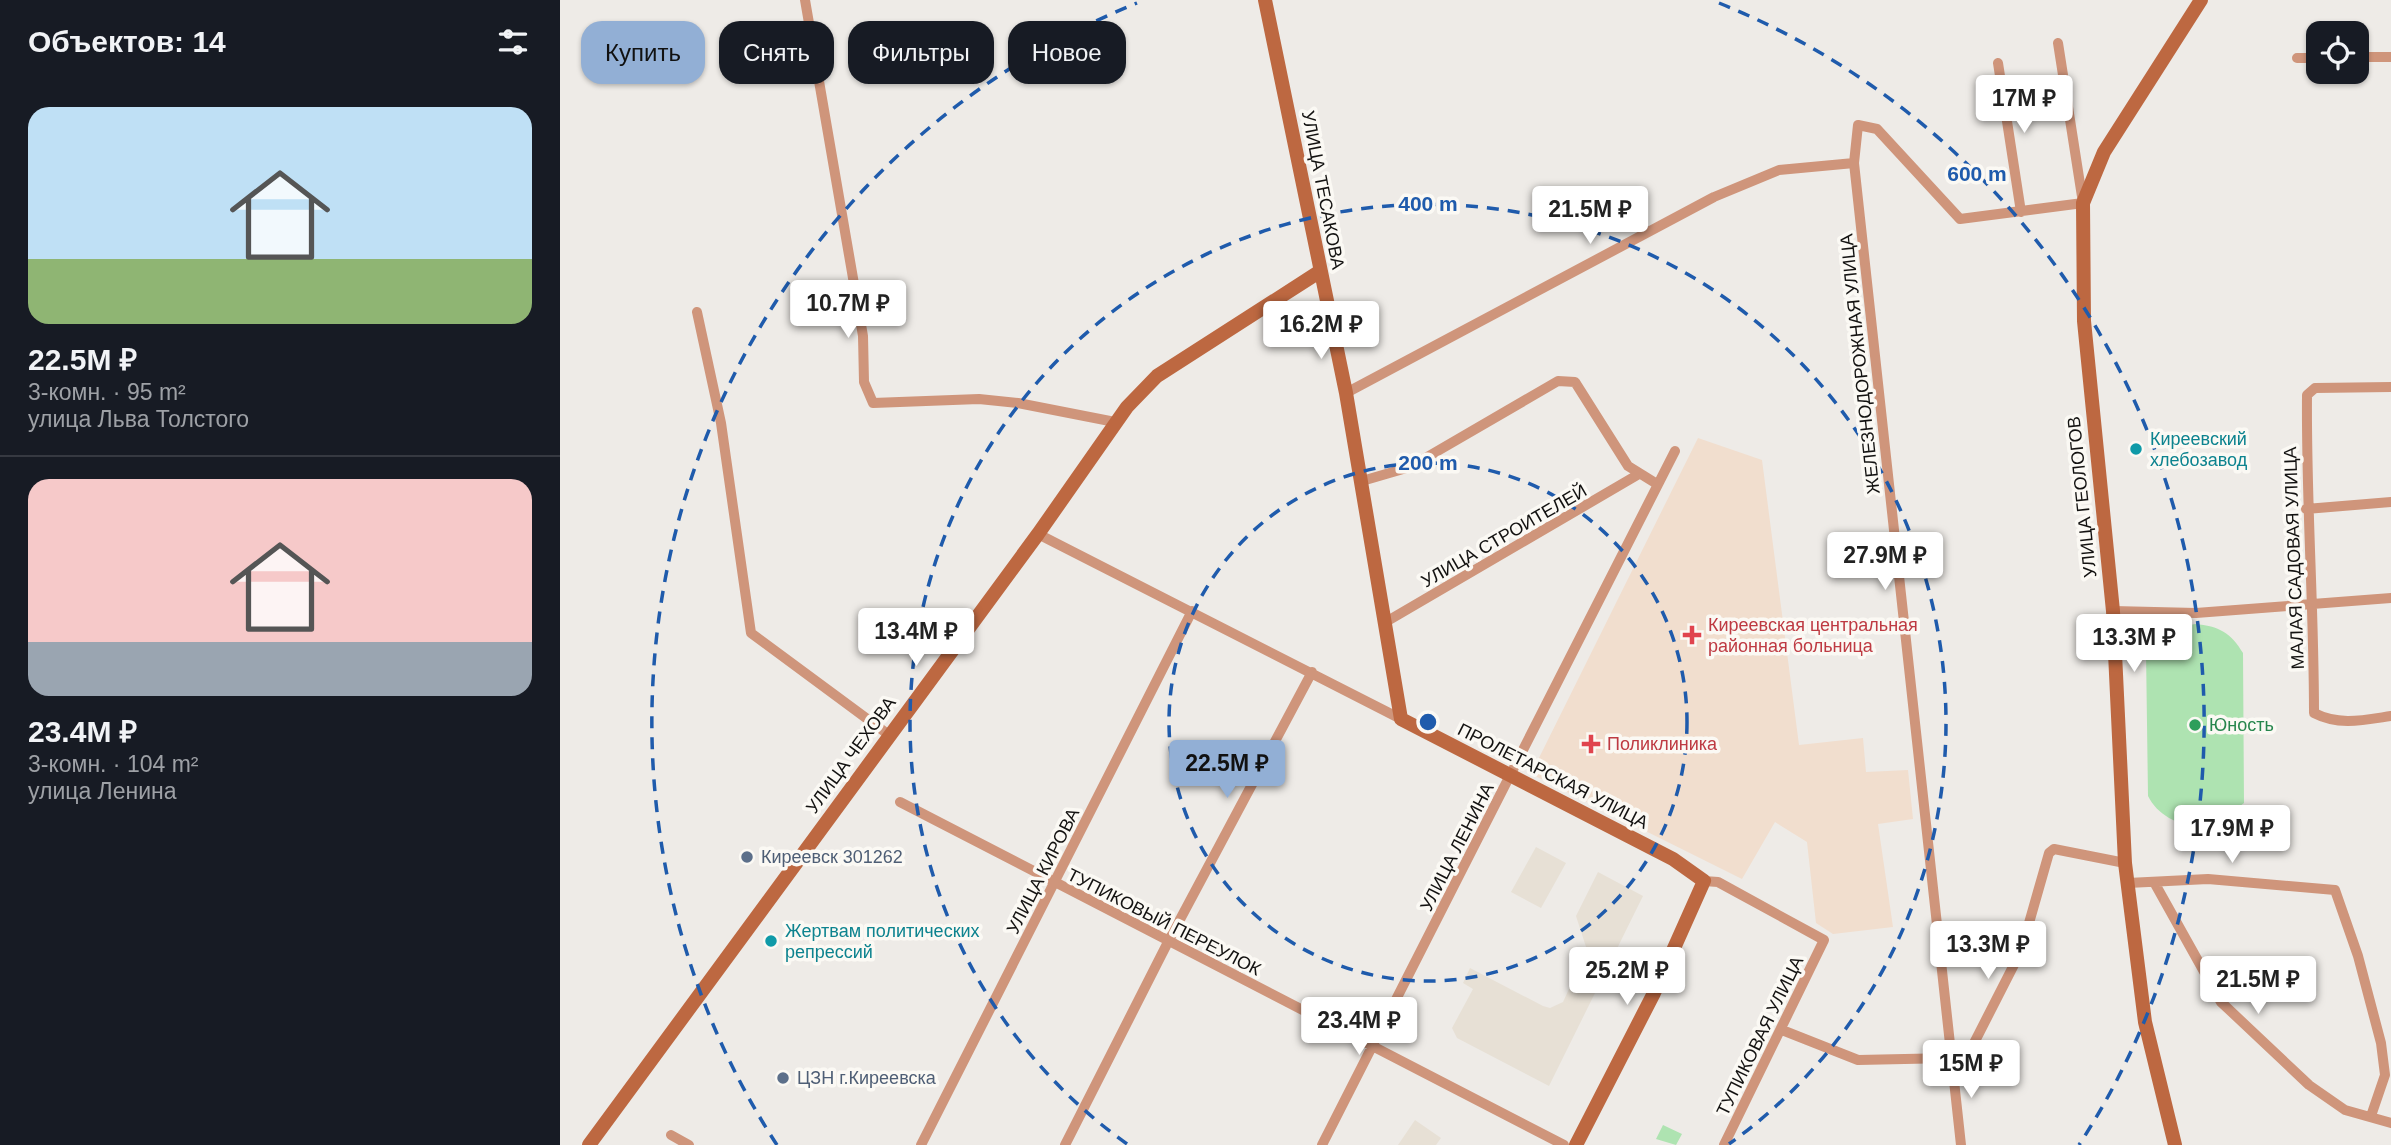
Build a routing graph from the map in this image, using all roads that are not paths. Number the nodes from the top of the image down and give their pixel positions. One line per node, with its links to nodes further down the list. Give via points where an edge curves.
1 (805, 0): 17 (street, via 863,336 864,382 873,403 979,399)
2 (1265, 0): 13 (main road, УЛИЦА ТЕСАКОВА)
3 (2201, 0): 11 (main road, УЛИЦА ГЕОЛОГОВ, via 2104,152)
4 (2058, 43): 11 (street)
5 (2369, 57): 6 (street)
6 (2391, 57)
7 (2297, 58): 8 (street)
8 (2306, 58)
9 (1998, 63): 12 (street)
10 (1854, 163): 12 (street, ЖЕЛЕЗНОДОРОЖНАЯ УЛИЦА, via 1858,125 1877,130 1960,219); 16 (street, via 1779,170 1714,197); 45 (street, ЖЕЛЕЗНОДОРОЖНАЯ УЛИЦА)
11 (2083, 204): 12 (street); 28 (main road, УЛИЦА ГЕОЛОГОВ, via 2084,321)
12 (2021, 212)
13 (1319, 272): 16 (main road, УЛИЦА ТЕСАКОВА); 17 (main road, УЛИЦА ЧЕХОВА, via 1157,376)
14 (697, 312): 33 (street, via 721,423 751,633)
15 (2391, 387): 23 (street, МАЛАЯ САДОВАЯ УЛИЦА, via 2315,388 2306,395)
16 (1346, 393): 20 (main road, УЛИЦА ТЕСАКОВА)
17 (1115, 422): 24 (main road, УЛИЦА ЧЕХОВА)
18 (1675, 451): 21 (street, УЛИЦА ЛЕНИНА)
19 (1639, 474): 20 (street, via 1628,466 1575,382 1558,381 1410,467); 21 (street); 29 (street, УЛИЦА СТРОИТЕЛЕЙ)
20 (1362, 481): 29 (main road, УЛИЦА ТЕСАКОВА)
21 (1657, 484): 34 (street, УЛИЦА ЛЕНИНА)
22 (2391, 502): 23 (street)
23 (2306, 509): 26 (street, МАЛАЯ САДОВАЯ УЛИЦА)
24 (1038, 534): 27 (street, ПРОЛЕТАРСКАЯ УЛИЦА); 33 (main road, УЛИЦА ЧЕХОВА)
25 (2391, 598): 26 (street)
26 (2314, 604): 28 (street, via 2196,613); 31 (street, МАЛАЯ САДОВАЯ УЛИЦА, via 2314,713 2344,722)
27 (1192, 611): 30 (street, ПРОЛЕТАРСКАЯ УЛИЦА); 39 (street, УЛИЦА КИРОВА)
28 (2113, 611): 36 (main road, УЛИЦА ГЕОЛОГОВ)
29 (1384, 623): 32 (main road, УЛИЦА ТЕСАКОВА)
30 (1312, 672): 32 (street, ПРОЛЕТАРСКАЯ УЛИЦА); 42 (street)
31 (2391, 716)
32 (1401, 719): 34 (main road, ПРОЛЕТАРСКАЯ УЛИЦА)
33 (889, 735): 49 (main road, УЛИЦА ЧЕХОВА)
34 (1511, 777): 37 (main road, ПРОЛЕТАРСКАЯ УЛИЦА, via 1674,859); 44 (street, УЛИЦА ЛЕНИНА)
35 (900, 802): 39 (street, ТУПИКОВЫЙ ПЕРЕУЛОК)
36 (2125, 863): 40 (main road, УЛИЦА ГЕОЛОГОВ); 45 (street, via 2054,849 2049,853 2021,951 1970,1049)
37 (1704, 881): 41 (street, ПРОЛЕТАРСКАЯ УЛИЦА, via 1718,882); 55 (main road, via 1654,993)
38 (2154, 882): 40 (street); 46 (street, via 2221,1002 2309,1085 2345,1110); 46 (street, via 2208,878 2335,890 2381,1043 2385,1075)
39 (1055, 883): 42 (street, ТУПИКОВЫЙ ПЕРЕУЛОК); 51 (street, УЛИЦА КИРОВА)
40 (2128, 883): 58 (main road, УЛИЦА ГЕОЛОГОВ, via 2146,1022)
41 (1824, 940): 43 (street, ТУПИКОВАЯ УЛИЦА)
42 (1168, 942): 44 (street, ТУПИКОВЫЙ ПЕРЕУЛОК); 52 (street)
43 (1782, 1030): 45 (street, via 1857,1060); 56 (street, ТУПИКОВАЯ УЛИЦА)
44 (1373, 1046): 53 (street, УЛИЦА ЛЕНИНА); 54 (street, ТУПИКОВЫЙ ПЕРЕУЛОК)
45 (1951, 1058): 57 (street, ЖЕЛЕЗНОДОРОЖНАЯ УЛИЦА)
46 (2371, 1116): 47 (street)
47 (2391, 1123)
48 (671, 1135): 50 (street)
49 (589, 1145)
50 (689, 1145)
51 (921, 1145)
52 (1065, 1145)
53 (1322, 1145)
54 (1564, 1145)
55 (1576, 1145)
56 (1724, 1145)
57 (1961, 1145)
58 (2175, 1145)

